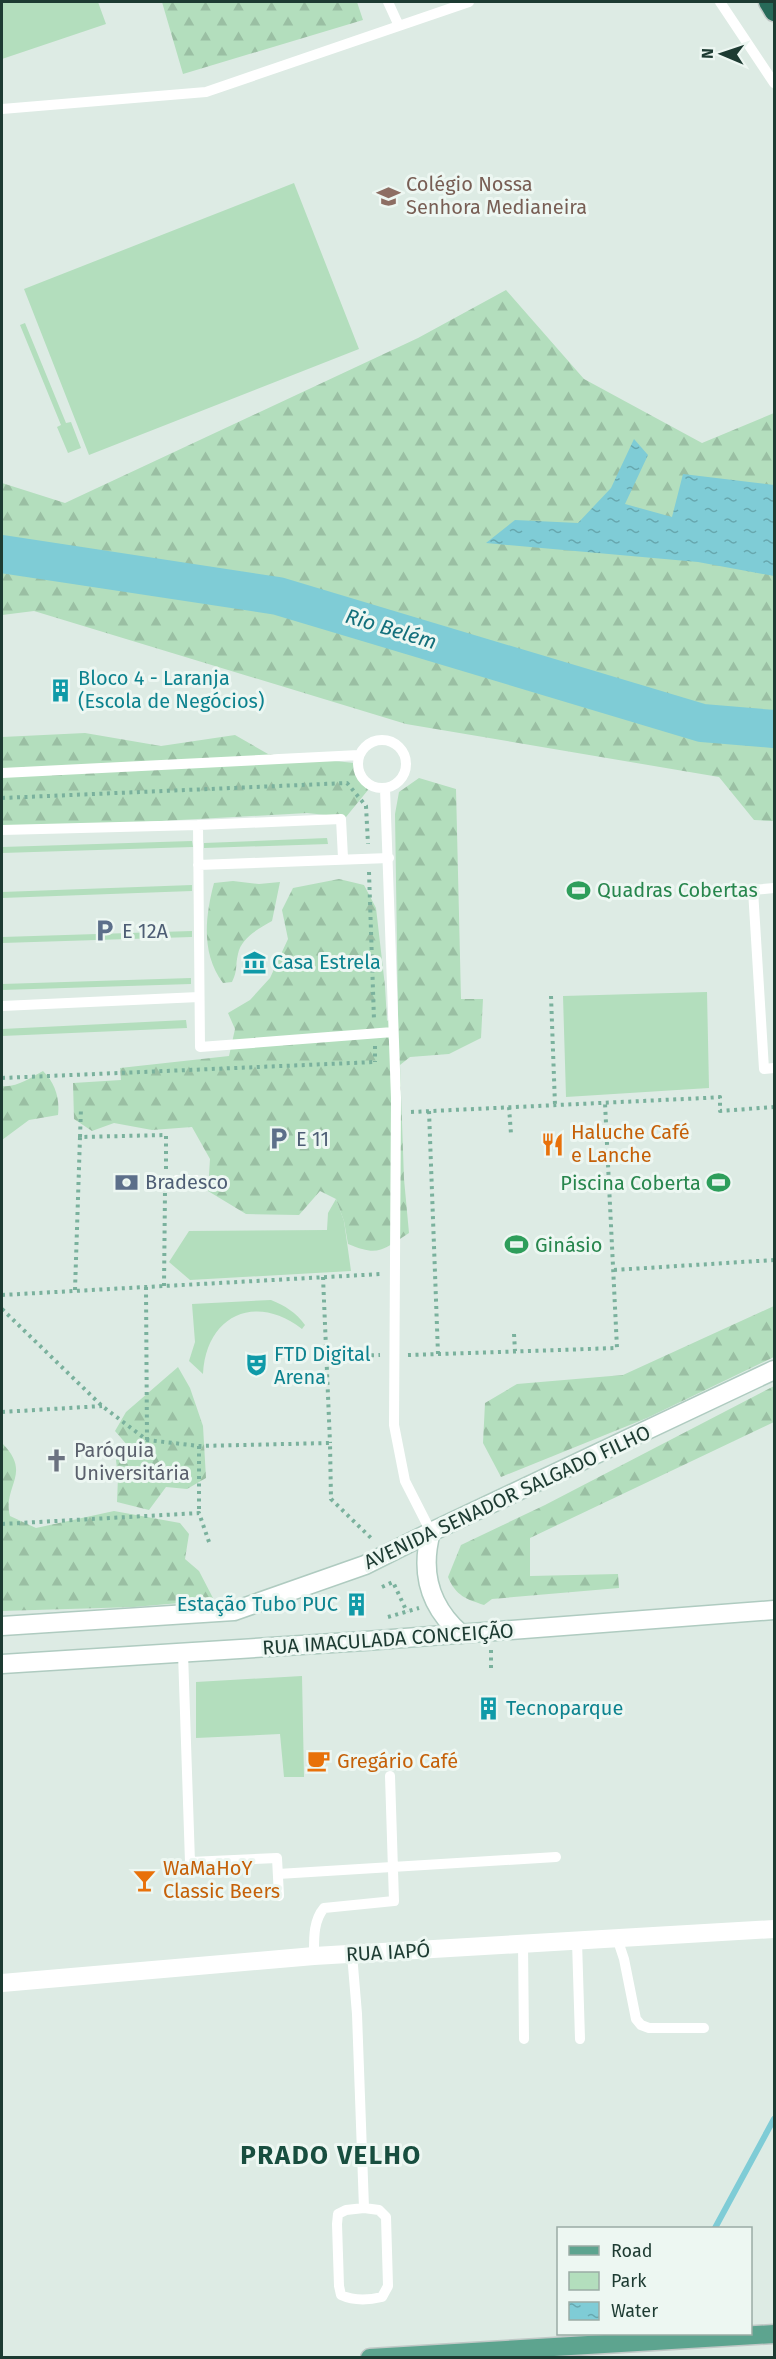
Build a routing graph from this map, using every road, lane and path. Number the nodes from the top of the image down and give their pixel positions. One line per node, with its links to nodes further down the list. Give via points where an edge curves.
1 (388, 2): 6 (lane)
2 (469, 2): 6 (lane)
3 (720, 2): 7 (lane)
4 (766, 2): 5 (highway)
5 (774, 13)
6 (399, 26): 8 (lane, via 206,92)
7 (774, 83)
8 (2, 109)
9 (359, 755): 10 (lane); 11 (lane, via 363,779); 11 (lane, via 369,743 382,739 401,749 406,770 399,782)
10 (2, 772)
11 (385, 788): 15 (lane)
12 (198, 825): 13 (lane); 14 (lane, via 341,819); 16 (lane)
13 (2, 830)
14 (343, 858): 15 (lane); 16 (lane)
15 (388, 858): 21 (lane)
16 (198, 865): 19 (lane)
17 (774, 888): 23 (lane, via 753,890 764,1069)
18 (551, 996): 26 (path)
19 (199, 997): 20 (lane); 21 (lane, via 200,1047)
20 (2, 1006)
21 (393, 1032): 22 (lane)
22 (394, 1061): 24 (path); 31 (lane)
23 (774, 1068)
24 (2, 1078)
25 (605, 1103): 26 (path); 28 (path, via 720,1097 720,1111); 39 (path)
26 (555, 1105): 27 (path)
27 (509, 1107): 30 (path); 32 (path)
28 (774, 1107)
29 (81, 1108): 33 (path)
30 (429, 1112): 31 (path); 36 (path)
31 (395, 1113): 40 (lane)
32 (511, 1134)
33 (80, 1137): 42 (path, via 166,1135); 44 (path)
34 (177, 1180): 35 (lane)
35 (196, 1180)
36 (434, 1244): 37 (path); 49 (path)
37 (442, 1245)
38 (774, 1260): 39 (path)
39 (613, 1270): 48 (path, via 617,1348)
40 (395, 1273): 41 (path); 50 (lane)
41 (323, 1277): 42 (path); 51 (path)
42 (164, 1286): 43 (path)
43 (146, 1287): 44 (path); 55 (path)
44 (75, 1290): 45 (path)
45 (2, 1295)
46 (2, 1309): 53 (path)
47 (514, 1334): 48 (path)
48 (515, 1352): 49 (path)
49 (438, 1354): 50 (path)
50 (395, 1355): 51 (path); 60 (lane, via 394,1425 405,1481)
51 (326, 1357): 56 (path)
52 (774, 1370): 60 (main road, AVENIDA SENADOR SALGADO FILHO)
53 (102, 1406): 54 (path); 55 (path)
54 (2, 1412)
55 (147, 1440): 57 (path)
56 (330, 1443): 57 (path); 61 (path, via 331,1499)
57 (199, 1446): 58 (path)
58 (199, 1512): 59 (path); 62 (path)
59 (2, 1524)
60 (431, 1532): 64 (main road, via 425,1561); 68 (main road, AVENIDA SENADOR SALGADO FILHO, via 365,1565 234,1611)
61 (371, 1538)
62 (209, 1542)
63 (382, 1587): 66 (path, via 393,1582)
64 (435, 1603): 66 (path); 69 (main road)
65 (774, 1610): 69 (main road, RUA IMACULADA CONCEIÇÃO)
66 (407, 1612): 67 (path)
67 (388, 1617)
68 (2, 1626)
69 (460, 1634): 70 (main road, RUA IMACULADA CONCEIÇÃO)
70 (183, 1653): 71 (main road, RUA IMACULADA CONCEIÇÃO); 75 (lane, via 190,1862 277,1858)
71 (2, 1664)
72 (390, 1776): 74 (lane)
73 (556, 1857): 74 (lane)
74 (393, 1867): 75 (lane); 82 (lane, via 394,1901 324,1908 318,1914)
75 (278, 1874): 76 (lane)
76 (279, 1896)
77 (774, 1929): 78 (main road, RUA IAPÓ)
78 (617, 1938): 79 (main road, RUA IAPÓ); 84 (lane, via 636,2019 641,2025)
79 (577, 1941): 80 (main road, RUA IAPÓ); 86 (lane)
80 (524, 1944): 81 (main road, RUA IAPÓ); 85 (lane)
81 (352, 1954): 82 (main road, RUA IAPÓ); 87 (lane)
82 (314, 1956): 83 (main road, RUA IAPÓ)
83 (2, 1983)
84 (704, 2028)
85 (524, 2039)
86 (580, 2039)
87 (364, 2208): 87 (lane, via 379,2210 386,2217 388,2286 382,2297 371,2300 341,2295 339,2286 338,2214)
88 (774, 2334): 89 (main road)
89 (370, 2358)

